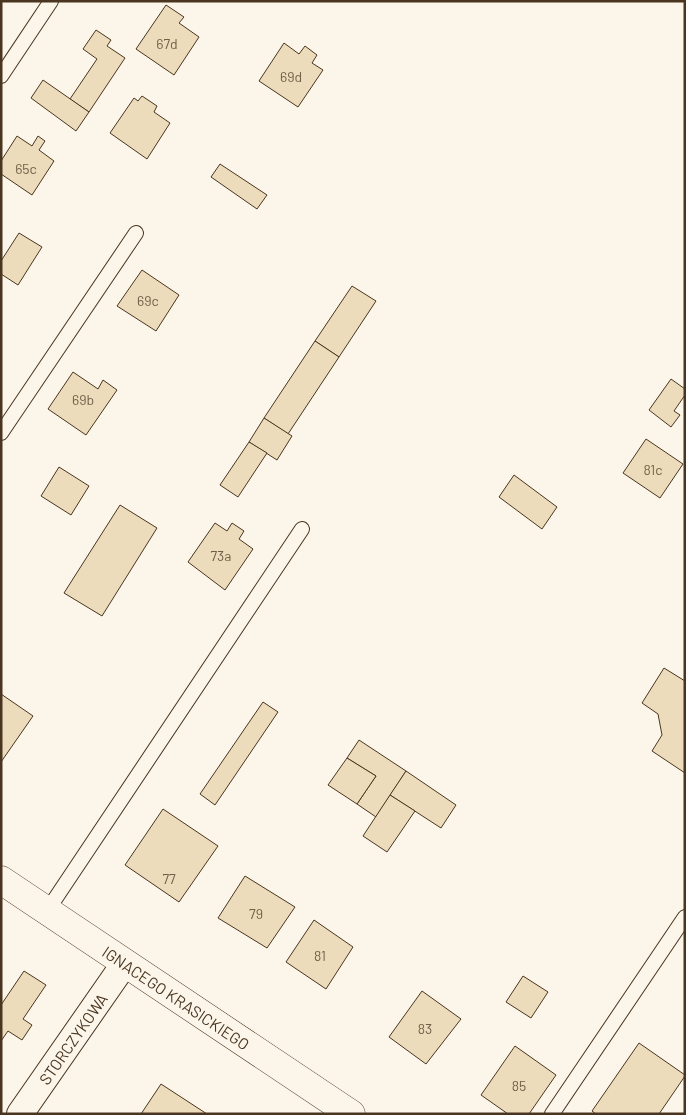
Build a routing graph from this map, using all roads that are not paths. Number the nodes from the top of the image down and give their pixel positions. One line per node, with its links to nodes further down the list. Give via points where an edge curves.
1 (51, 1): 2 (lane)
2 (1, 76)
3 (136, 233): 4 (lane)
4 (1, 433)
5 (302, 529): 7 (lane)
6 (1, 880): 7 (street, IGNACEGO KRASICKIEGO)
7 (47, 911): 9 (street, IGNACEGO KRASICKIEGO)
8 (685, 918): 12 (lane)
9 (125, 963): 10 (street, STORCZYKOWA); 11 (street, IGNACEGO KRASICKIEGO)
10 (20, 1114)
11 (351, 1114)
12 (552, 1114)

